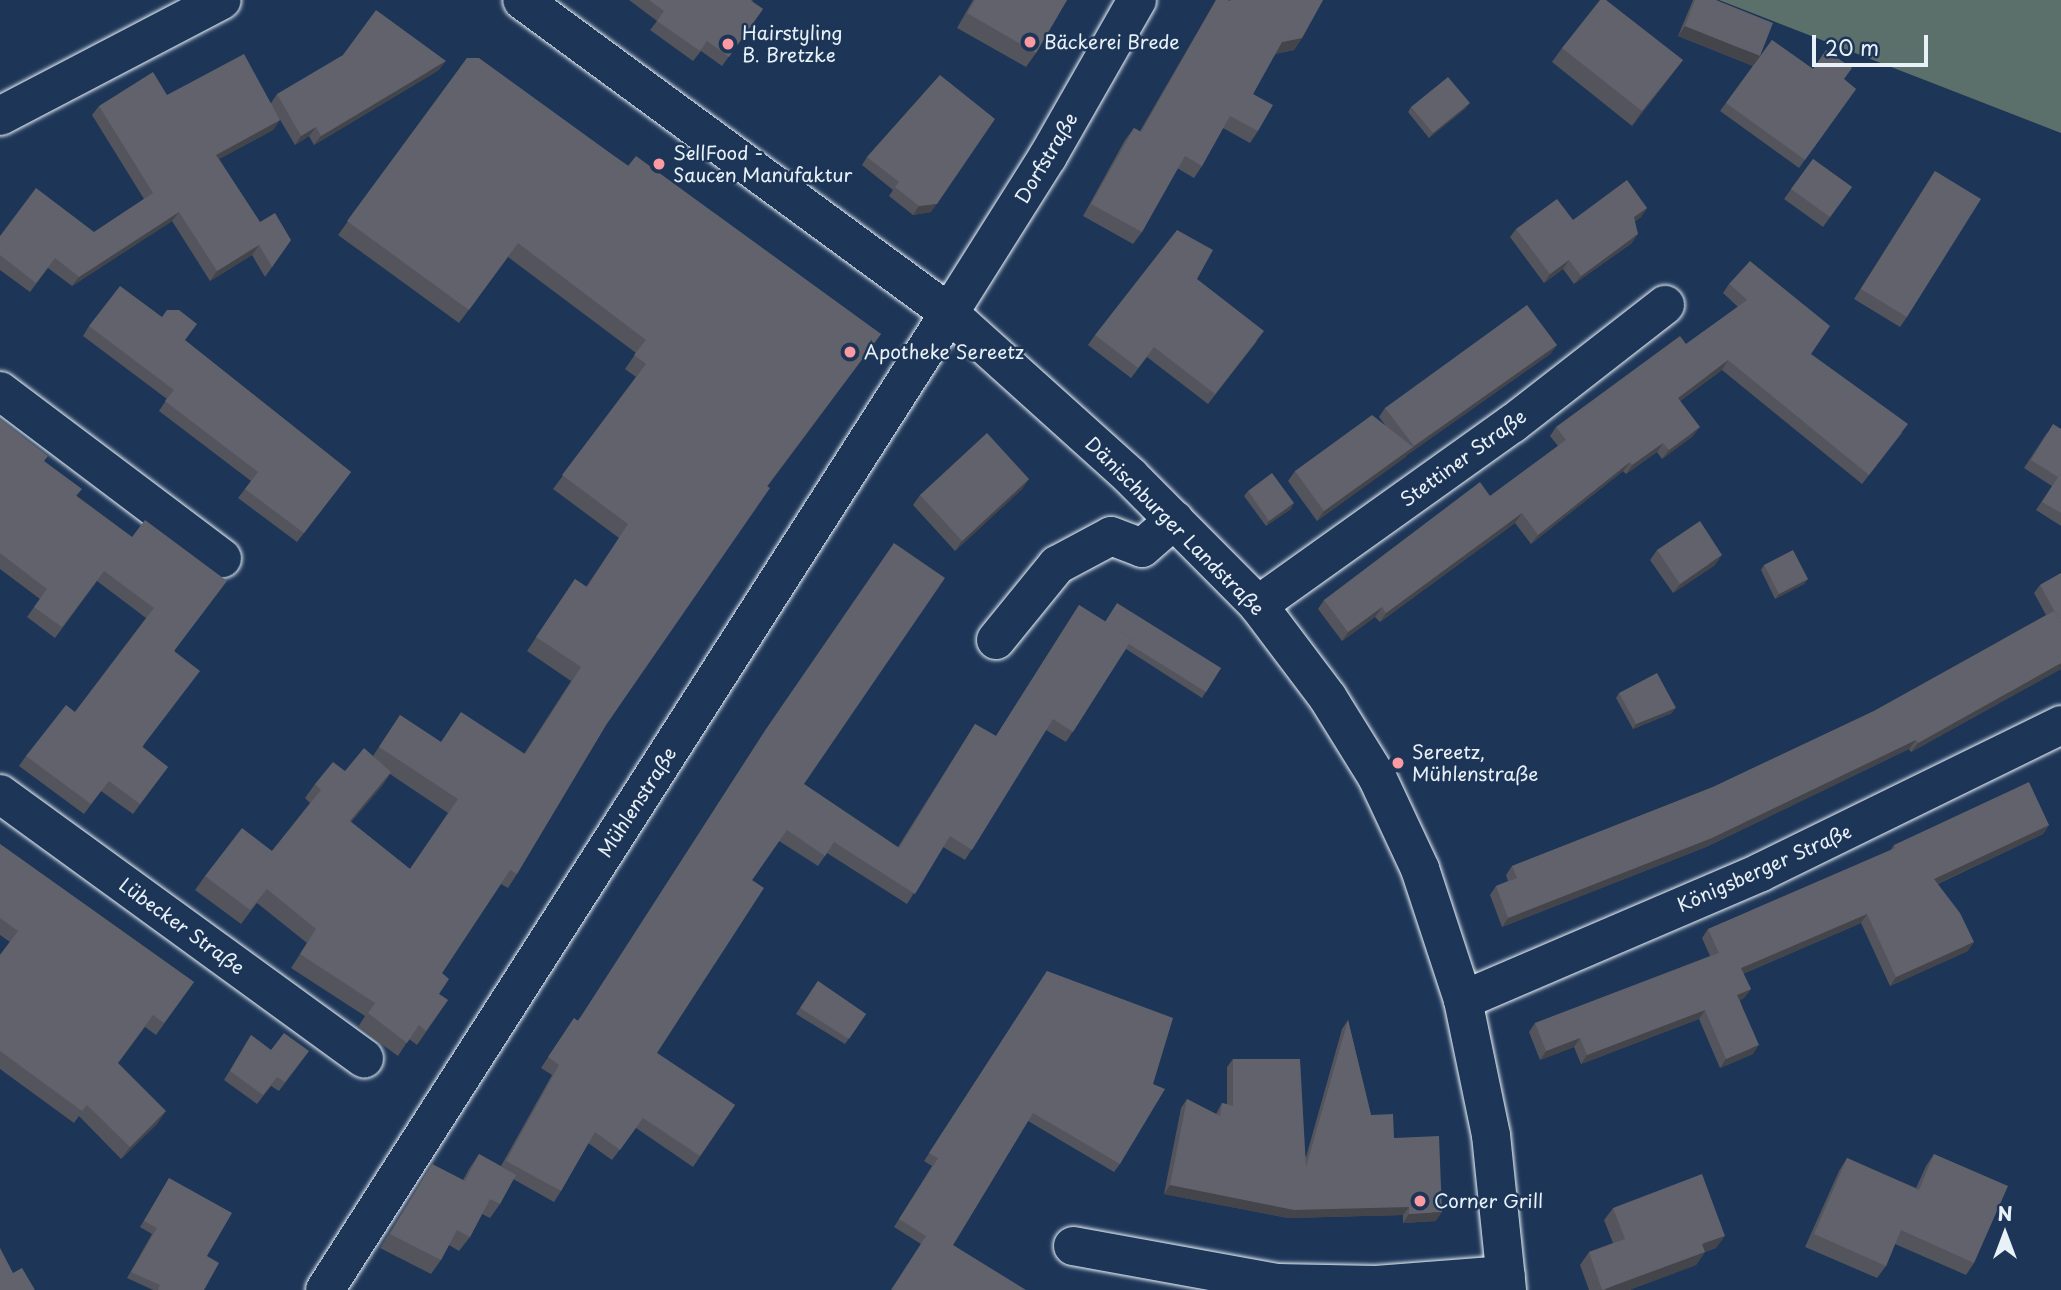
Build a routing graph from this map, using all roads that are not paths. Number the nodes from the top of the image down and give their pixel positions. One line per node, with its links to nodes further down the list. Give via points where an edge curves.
1 (222, 0): 4 (street)
2 (522, 0): 6 (street, Dänischburger Landstraße)
3 (1137, 0): 6 (street, Dorfstraße, via 1048,156)
4 (0, 116)
5 (1665, 305): 10 (street, Stettiner Straße, via 1511,424)
6 (948, 313): 8 (street, Dänischburger Landstraße); 18 (street, Mühlenstraße)
7 (0, 391): 9 (street)
8 (1174, 520): 10 (street, Dänischburger Landstraße); 11 (street, via 1142,548 1111,536 1057,565)
9 (222, 558)
10 (1258, 605): 14 (street, Dänischburger Landstraße, via 1328,698 1377,777 1420,869)
11 (996, 640)
12 (2061, 725): 14 (street, Königsberger Straße, via 2031,744 1761,872)
13 (0, 794): 15 (street, Lübecker Straße)
14 (1462, 1000): 17 (street, Dänischburger Landstraße, via 1491,1135)
15 (365, 1058)
16 (1073, 1246): 17 (street, via 1277,1283)
17 (1506, 1283)
18 (325, 1290)

